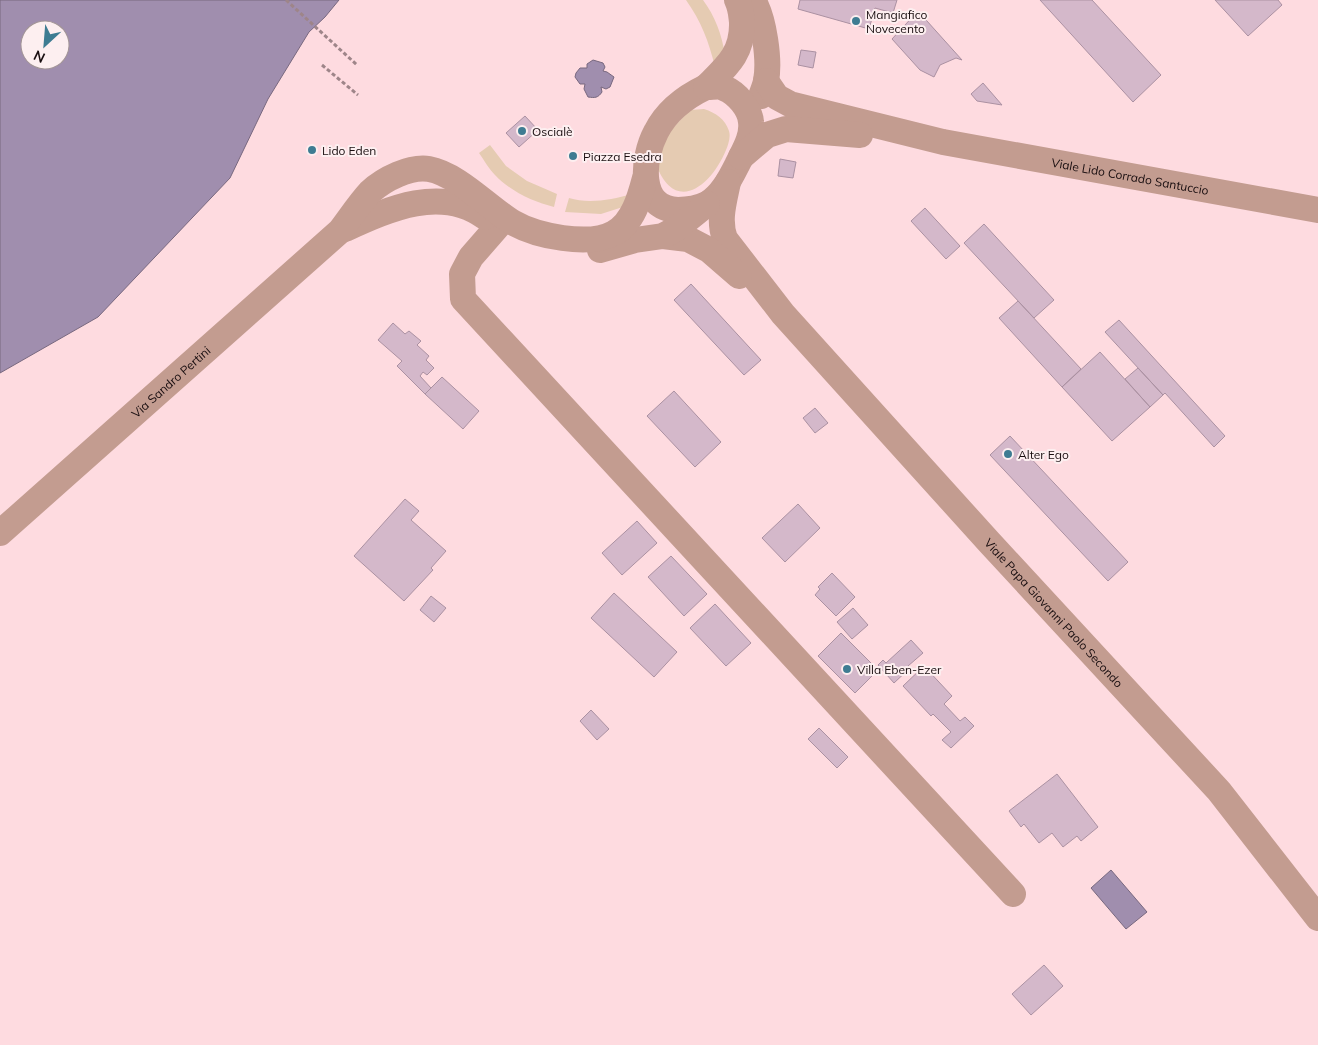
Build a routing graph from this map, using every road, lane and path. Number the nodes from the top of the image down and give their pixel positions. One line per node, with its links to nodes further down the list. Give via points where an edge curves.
1 (286, 0): 5 (path)
2 (737, 0): 6 (street, via 741,8 742,34 737,52)
3 (753, 0): 7 (street, via 764,33)
4 (322, 65): 8 (path)
5 (357, 65)
6 (714, 87): 7 (street); 9 (street, via 743,103); 14 (street, via 690,94 674,108 656,132 647,155)
7 (768, 90): 9 (street); 10 (street, via 790,104)
8 (358, 95)
9 (751, 122): 11 (street, via 748,142)
10 (943, 142): 11 (street, via 786,129 767,135); 17 (street, Viale Lido Corrado Santuccio)
11 (740, 158): 13 (street)
12 (415, 170): 14 (street, via 429,169 446,176 529,230 577,240 599,239 616,233); 15 (street, via 411,184); 19 (street, via 393,177 371,192)
13 (728, 182): 16 (street); 21 (street, via 722,212 724,240)
14 (649, 189): 16 (street, via 668,210 687,210); 20 (street)
15 (421, 201): 18 (street, via 454,202 475,210); 19 (street, via 377,214)
16 (707, 204): 20 (street)
17 (1318, 210)
18 (498, 226): 20 (street, via 538,246 576,253); 23 (street, via 471,257 462,274 464,299)
19 (340, 231): 22 (street, Via Sandro Pertini)
20 (676, 235): 21 (street, via 709,250)
21 (783, 314): 24 (street, Viale Papa Giovanni Paolo Secondo, via 1219,791)
22 (0, 533)
23 (1013, 894)
24 (1318, 918)

